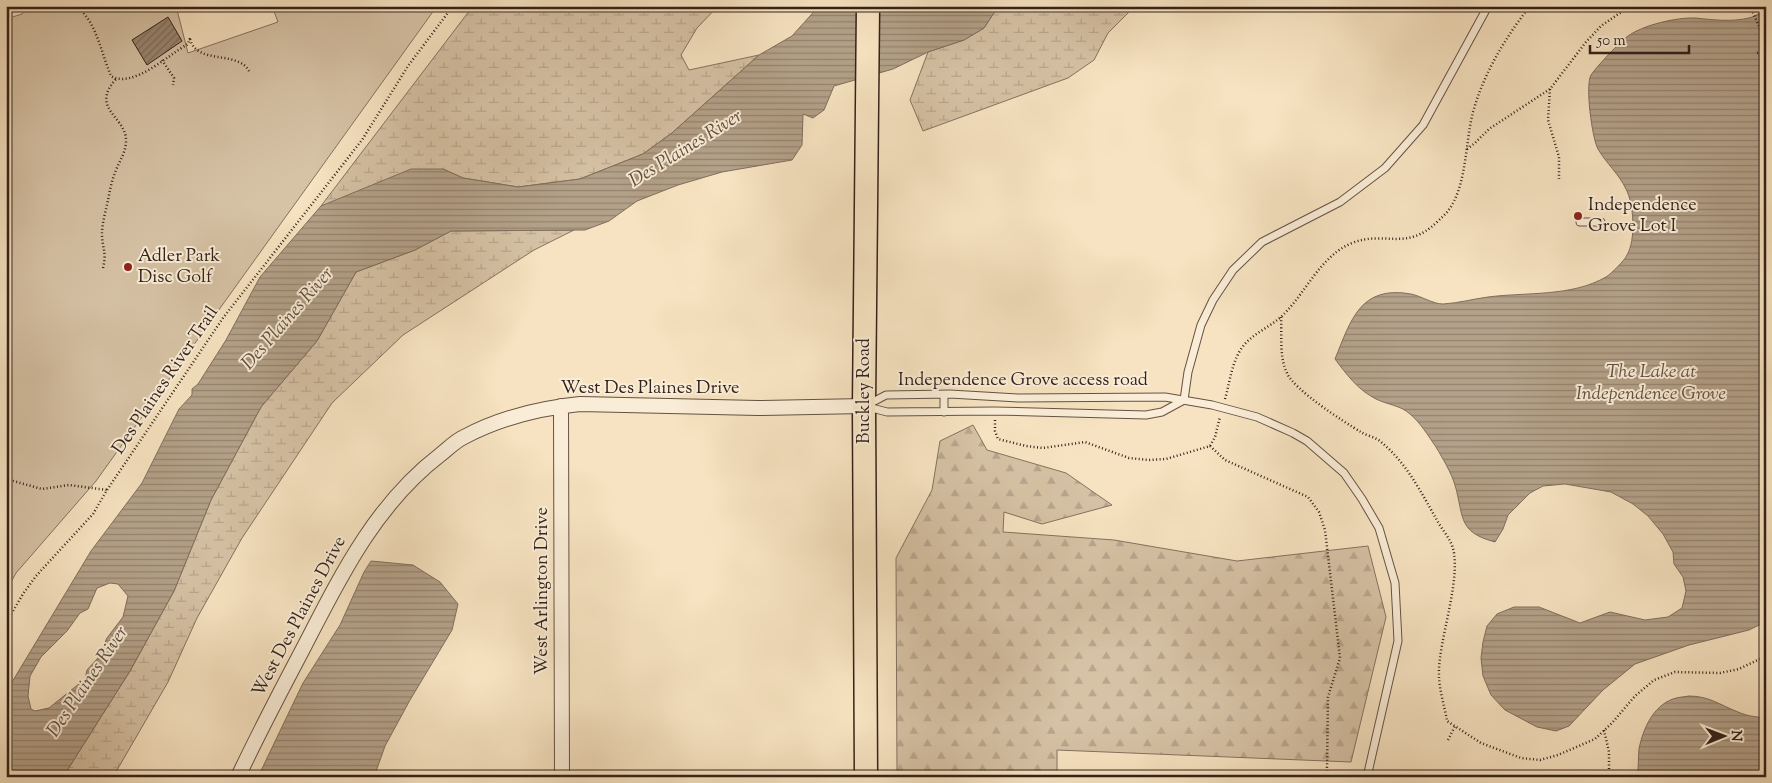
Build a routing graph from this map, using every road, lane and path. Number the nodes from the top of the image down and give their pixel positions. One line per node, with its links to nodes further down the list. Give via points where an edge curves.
1 (14, 6): 11 (lane)
2 (76, 6): 17 (path, via 91,24 108,71)
3 (453, 6): 35 (path, Des Plaines River Trail, via 408,66 362,140 223,318)
4 (772, 6): 5 (path, via 804,9)
5 (813, 6)
6 (868, 6): 29 (main road, Buckley Road)
7 (1488, 6): 27 (lane, via 1423,124 1385,168 1340,202 1262,242 1233,270 1201,325)
8 (1530, 6): 20 (path, via 1489,69 1473,113)
9 (1630, 6): 19 (path, via 1601,26)
10 (1750, 6): 12 (path)
11 (6, 10)
12 (1766, 42)
13 (1766, 49): 14 (path)
14 (1757, 54)
15 (162, 60): 16 (path, via 188,44 190,38 198,51 240,62); 17 (path, via 131,79); 18 (path, via 174,78)
16 (250, 73)
17 (116, 79): 24 (path, via 107,92 107,103 110,113 124,130 126,140 108,201 102,235 106,256)
18 (173, 85)
19 (1550, 89): 20 (path, via 1489,129); 21 (path, via 1548,120 1559,157)
20 (1467, 149): 25 (path, via 1457,193 1448,211 1428,231 1412,238 1359,240 1337,251)
21 (1559, 179)
22 (1580, 222): 23 (lane)
23 (1601, 222)
24 (103, 268)
25 (1281, 317): 30 (path, via 1242,348 1232,365); 38 (path, via 1287,374 1314,400 1361,432 1380,440 1396,455 1451,542 1455,556 1454,573 1439,676 1447,721)
26 (944, 395): 27 (lane, Independence Grove access road, via 1165,397); 29 (lane, Independence Grove access road, via 886,394); 32 (lane)
27 (1184, 400): 30 (lane, Independence Grove access road); 31 (lane, Independence Grove access road, via 1162,412 1146,415)
28 (561, 406): 29 (street, West Des Plaines Drive); 41 (street, West Des Plaines Drive, via 508,418 462,437 404,486 380,514 355,552); 42 (street, West Arlington Drive)
29 (864, 406): 32 (lane, Independence Grove access road, via 887,412); 43 (main road, Buckley Road)
30 (1222, 408): 33 (path); 45 (lane, Independence Grove access road, via 1257,417 1307,442 1344,473 1379,528 1395,583 1398,641)
31 (995, 411): 32 (lane, Independence Grove access road); 33 (path, via 998,439 1026,446 1043,448 1085,442 1130,458 1150,460)
32 (944, 412)
33 (1210, 446): 44 (path, via 1225,460 1308,497 1320,512 1325,530 1340,658 1328,697)
34 (6, 479): 35 (path, via 42,489 69,485)
35 (108, 490): 36 (path, Des Plaines River Trail, via 93,514 22,594)
36 (6, 623)
37 (1766, 656): 39 (path, via 1739,669 1720,673 1675,672 1654,680)
38 (1454, 726): 39 (path, via 1481,743 1521,758 1540,760 1577,748); 40 (path)
39 (1604, 730): 46 (path, via 1609,752)
40 (1448, 740)
41 (238, 777)
42 (562, 777)
43 (866, 777)
44 (1328, 777)
45 (1367, 777)
46 (1609, 777)

